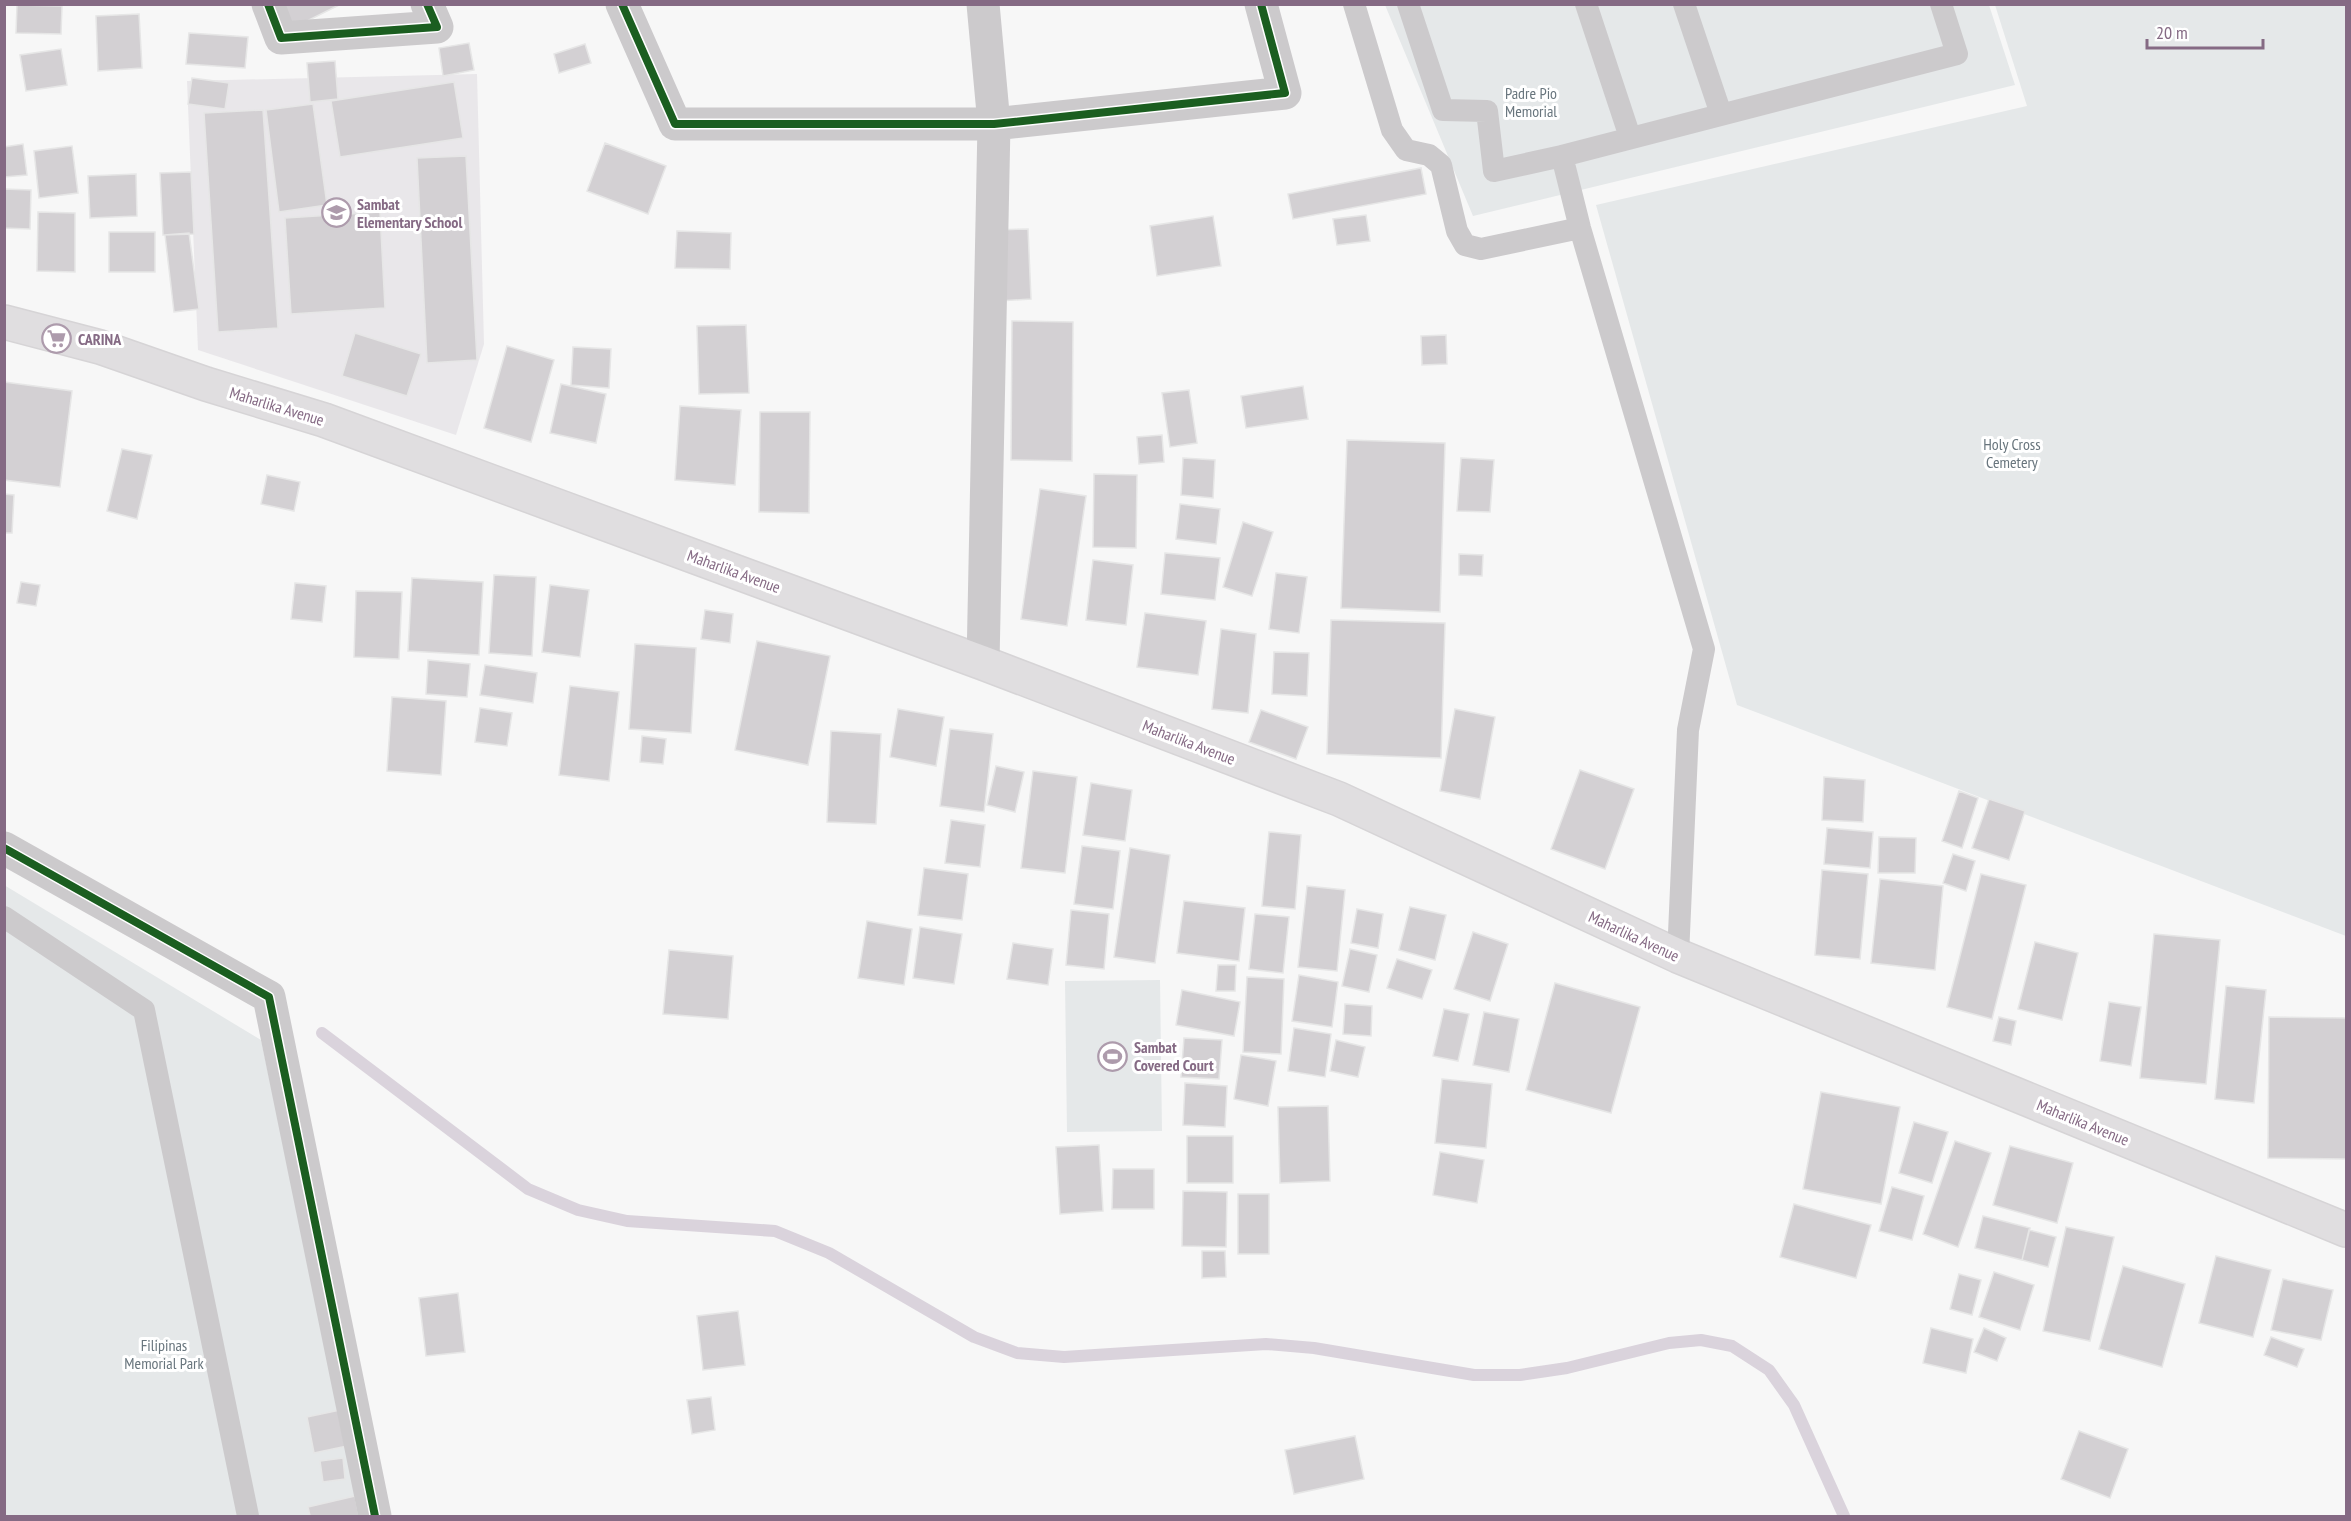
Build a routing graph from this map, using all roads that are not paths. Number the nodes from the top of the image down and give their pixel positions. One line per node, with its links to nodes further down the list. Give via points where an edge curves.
1 (268, 4): 2 (street, via 281,38 437,27)
2 (428, 4)
3 (622, 4): 12 (street, via 675,124)
4 (983, 4): 12 (street)
5 (1261, 4): 12 (street, via 1285,93)
6 (1354, 4): 15 (lane, via 1392,130 1406,150 1430,155 1441,165 1457,231 1466,245 1481,249)
7 (1408, 4): 14 (lane, via 1443,110 1487,111 1494,171)
8 (1586, 4): 13 (lane)
9 (1684, 4): 11 (lane)
10 (1941, 4): 11 (lane, via 1957,54)
11 (1721, 114): 13 (lane)
12 (994, 124): 17 (street)
13 (1630, 137): 14 (lane)
14 (1562, 156): 15 (lane)
15 (1580, 228): 20 (lane, via 1704,649 1688,730)
16 (4, 322): 17 (main road, Maharlika Avenue, via 100,347 324,420)
17 (983, 663): 20 (main road, Maharlika Avenue, via 1339,799)
18 (4, 848): 23 (street, via 269,997)
19 (4, 917): 22 (lane, via 144,1010)
20 (1678, 956): 21 (main road, Maharlika Avenue)
21 (2346, 1230)
22 (248, 1516)
23 (375, 1516)

